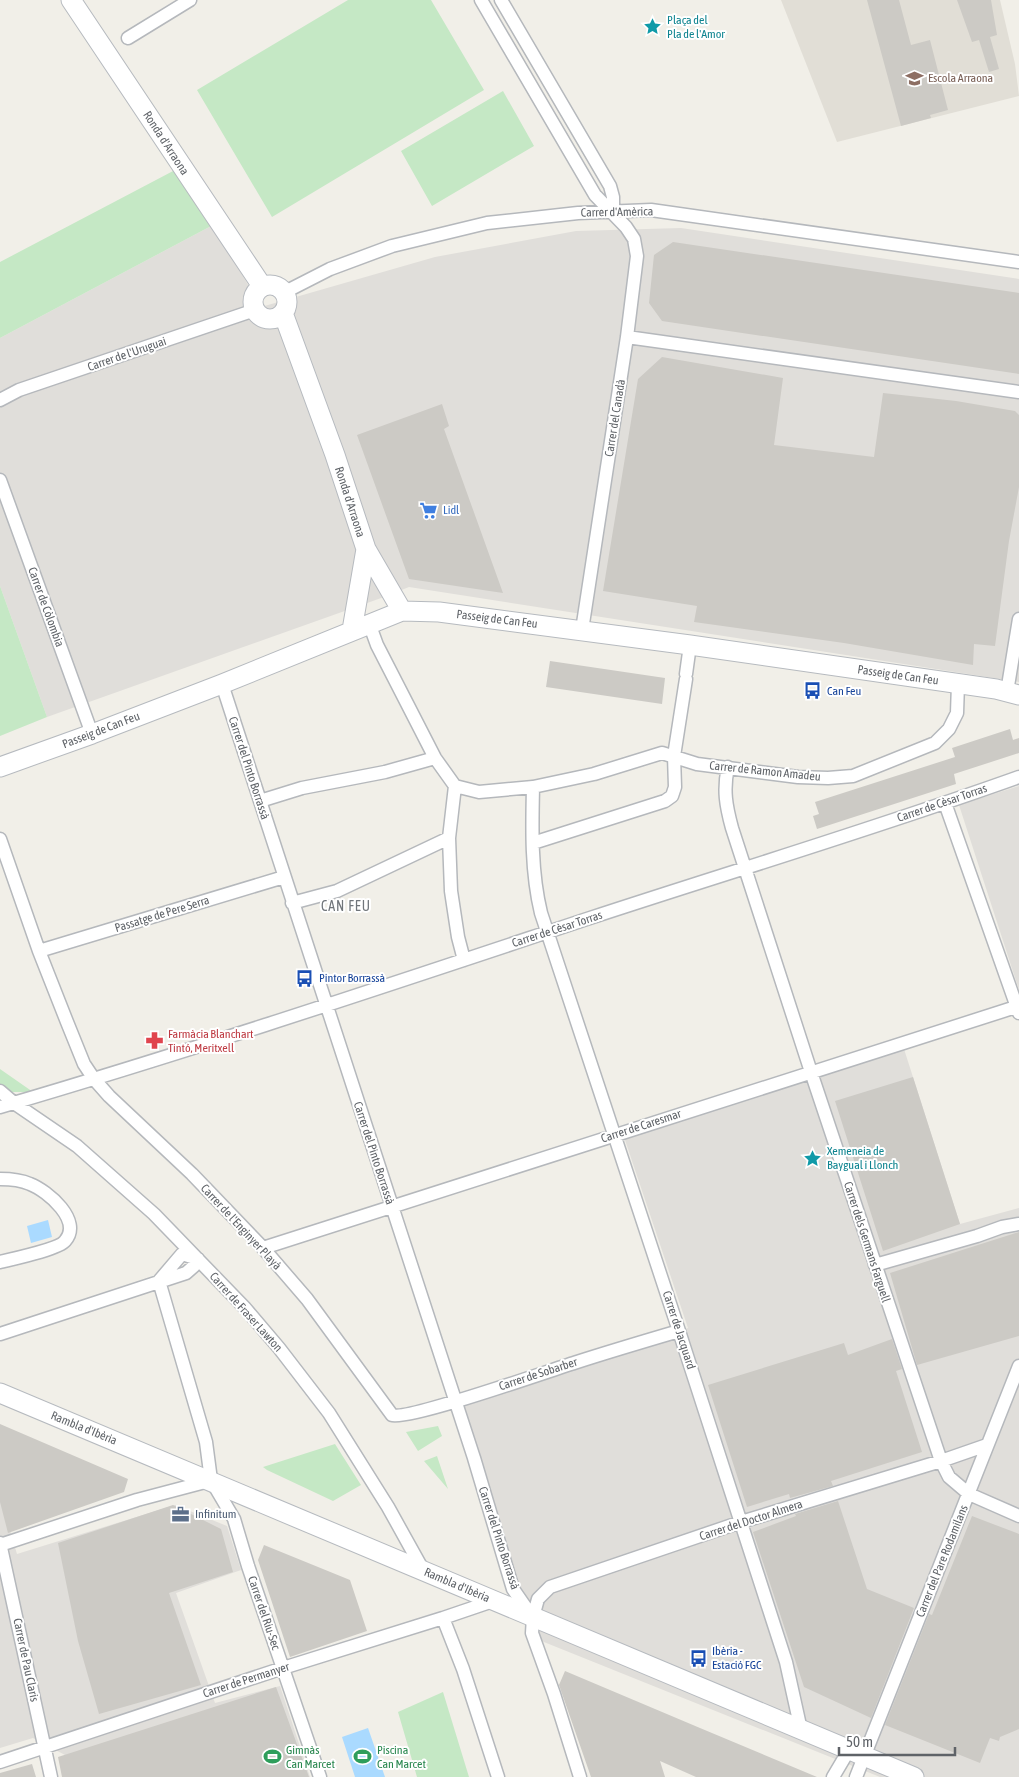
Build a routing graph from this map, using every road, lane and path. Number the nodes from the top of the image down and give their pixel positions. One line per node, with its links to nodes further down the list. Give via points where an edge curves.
1 (72, 0): 8 (street, Ronda d'Arraona)
2 (190, 0): 5 (street)
3 (481, 0): 6 (street, Carrer del Canadà, via 595,195)
4 (501, 0): 6 (street, via 610,186)
5 (128, 38)
6 (613, 212): 7 (street, Carrer d'Amèrica, via 651,210); 9 (street, Carrer d'Amèrica, via 487,224 392,246 330,269); 12 (street, Carrer del Canadà, via 634,240 637,256)
7 (1019, 262)
8 (262, 286): 9 (street, via 272,284); 10 (street, via 254,294)
9 (285, 292): 11 (street, Ronda d'Arraona, via 287,306)
10 (255, 310): 11 (street, via 264,318 272,319); 14 (street, Carrer de l'Uruguai, via 19,390)
11 (282, 313): 16 (street, Ronda d'Arraona, via 332,446)
12 (627, 337): 13 (street); 20 (street, Carrer del Canadà)
13 (1019, 392)
14 (0, 400)
15 (0, 480): 25 (street, Carrer de Còlombia)
16 (366, 549): 17 (street, Ronda d'Arraona); 19 (street, Ronda d'Arraona)
17 (402, 610): 19 (street, Passeig de Can Feu); 20 (street, Passeig de Can Feu)
18 (1019, 619): 24 (street)
19 (361, 627): 22 (street, Passeig de Can Feu); 27 (street, via 377,645)
20 (582, 630): 21 (street, Passeig de Can Feu)
21 (690, 645): 23 (street, Passeig de Can Feu); 26 (street)
22 (222, 684): 25 (street, Passeig de Can Feu); 33 (street, Carrer del Pinto Borrassà)
23 (958, 684): 24 (street, Passeig de Can Feu); 29 (street, Carrer de Ramon Amadeu, via 957,713 949,729 934,743 853,776 798,777)
24 (1013, 693)
25 (92, 734): 28 (street, Passeig de Can Feu)
26 (674, 756): 29 (street, Carrer de Ramon Amadeu, via 697,764); 32 (street, via 662,753 594,774); 37 (street, via 675,787 672,796 665,801)
27 (435, 758): 31 (street); 33 (street, via 385,772 302,788)
28 (0, 767)
29 (728, 768): 38 (street, Carrer dels Germans Farguell, via 725,802)
30 (1019, 777): 34 (street, Carrer de Cèsar Torras)
31 (455, 786): 32 (street, via 479,792); 35 (street)
32 (534, 787): 37 (street, Carrer de Jacquard)
33 (260, 802): 39 (street, Carrer del Pinto Borrassà)
34 (945, 803): 38 (street, Carrer de Cèsar Torras); 45 (street)
35 (449, 838): 40 (street, via 338,891); 43 (street, via 451,891)
36 (0, 839): 42 (street, Carrer de l'Enginyer Playà)
37 (533, 842): 41 (street, Carrer de Jacquard, via 537,896)
38 (745, 867): 41 (street, Carrer de Cèsar Torras); 46 (street, Carrer dels Germans Farguell)
39 (284, 877): 40 (street, Carrer del Pinto Borrassà); 42 (street, Passatge de Pere Serra)
40 (292, 903): 44 (street, Carrer del Pinto Borrassà)
41 (548, 932): 43 (street, Carrer de Cèsar Torras); 51 (street, Carrer de Jacquard)
42 (39, 951): 47 (street, Carrer de l'Enginyer Playà, via 84,1064)
43 (464, 960): 44 (street, Carrer de Cèsar Torras)
44 (326, 1006): 47 (street, Carrer de Cèsar Torras); 53 (street, Carrer del Pinto Borrassà)
45 (1018, 1008): 46 (street, Carrer de Caresmar)
46 (811, 1072): 51 (street, Carrer de Caresmar); 58 (street, Carrer dels Germans Farguell)
47 (94, 1079): 49 (street); 55 (street, Carrer de l'Enginyer Playà)
48 (0, 1091): 49 (street, Carrer de Fraser Lawton)
49 (14, 1103): 50 (street); 56 (street, Carrer de Fraser Lawton, via 77,1146 154,1214)
50 (0, 1106)
51 (614, 1135): 53 (street, Carrer de Caresmar); 60 (street, Carrer de Jacquard)
52 (0, 1179): 57 (street, via 30,1184 42,1191 65,1213 70,1222 70,1233 65,1242 56,1246)
53 (391, 1206): 55 (street, Carrer de Caresmar); 64 (street, Carrer del Pinto Borrassà)
54 (1019, 1224): 58 (street)
55 (263, 1248): 65 (street, Carrer de l'Enginyer Playà, via 307,1299 389,1412)
56 (198, 1259): 59 (street, via 186,1273); 73 (street, Carrer de Fraser Lawton, via 262,1328 329,1413)
57 (0, 1262)
58 (875, 1265): 67 (street, Carrer dels Germans Farguell)
59 (159, 1281): 61 (street); 68 (street, via 206,1442)
60 (679, 1331): 64 (street, Carrer de Sobarber); 71 (street, Carrer de Jacquard)
61 (0, 1334)
62 (1019, 1366): 66 (street, Carrer del Pare Rodamilans)
63 (0, 1393): 68 (street, Rambla d'Ibèria)
64 (454, 1401): 65 (street, Carrer de Sobarber); 75 (street, Carrer del Pinto Borrassà, via 513,1589)
65 (396, 1416)
66 (987, 1444): 67 (street, Carrer del Doctor Almera); 69 (street, Carrer del Pare Rodamilans)
67 (940, 1461): 69 (street, Carrer dels Germans Farguell, via 948,1477); 71 (street, Carrer del Doctor Almera)
68 (211, 1480): 72 (street); 73 (street, Rambla d'Ibèria); 77 (street, Carrer del Riu-Sec, via 234,1519)
69 (969, 1494): 70 (street); 80 (street, Carrer del Pare Rodamilans)
70 (1019, 1516)
71 (741, 1522): 75 (street, Carrer del Doctor Almera, via 550,1588 538,1599); 78 (street, Carrer de Jacquard, via 786,1662)
72 (0, 1544): 79 (street, Carrer de Pau Claris)
73 (424, 1570): 74 (street, Rambla d'Ibèria)
74 (493, 1601): 75 (street, Rambla d'Ibèria); 76 (street, Carrer de Permanyer)
75 (533, 1617): 78 (street, Rambla d'Ibèria); 85 (street, via 532,1633)
76 (443, 1618): 77 (street, Carrer de Permanyer); 84 (street)
77 (283, 1668): 79 (street, Carrer de Permanyer); 83 (street, Carrer del Riu-Sec)
78 (801, 1730): 80 (street, Rambla d'Ibèria)
79 (46, 1748): 81 (street, Carrer de Permanyer); 82 (street, Carrer de Pau Claris)
80 (857, 1753): 86 (street); 87 (street); 88 (street, Rambla d'Ibèria)
81 (0, 1762)
82 (51, 1777)
83 (320, 1777)
84 (498, 1777)
85 (580, 1777)
86 (833, 1777)
87 (856, 1777)
88 (914, 1777)

